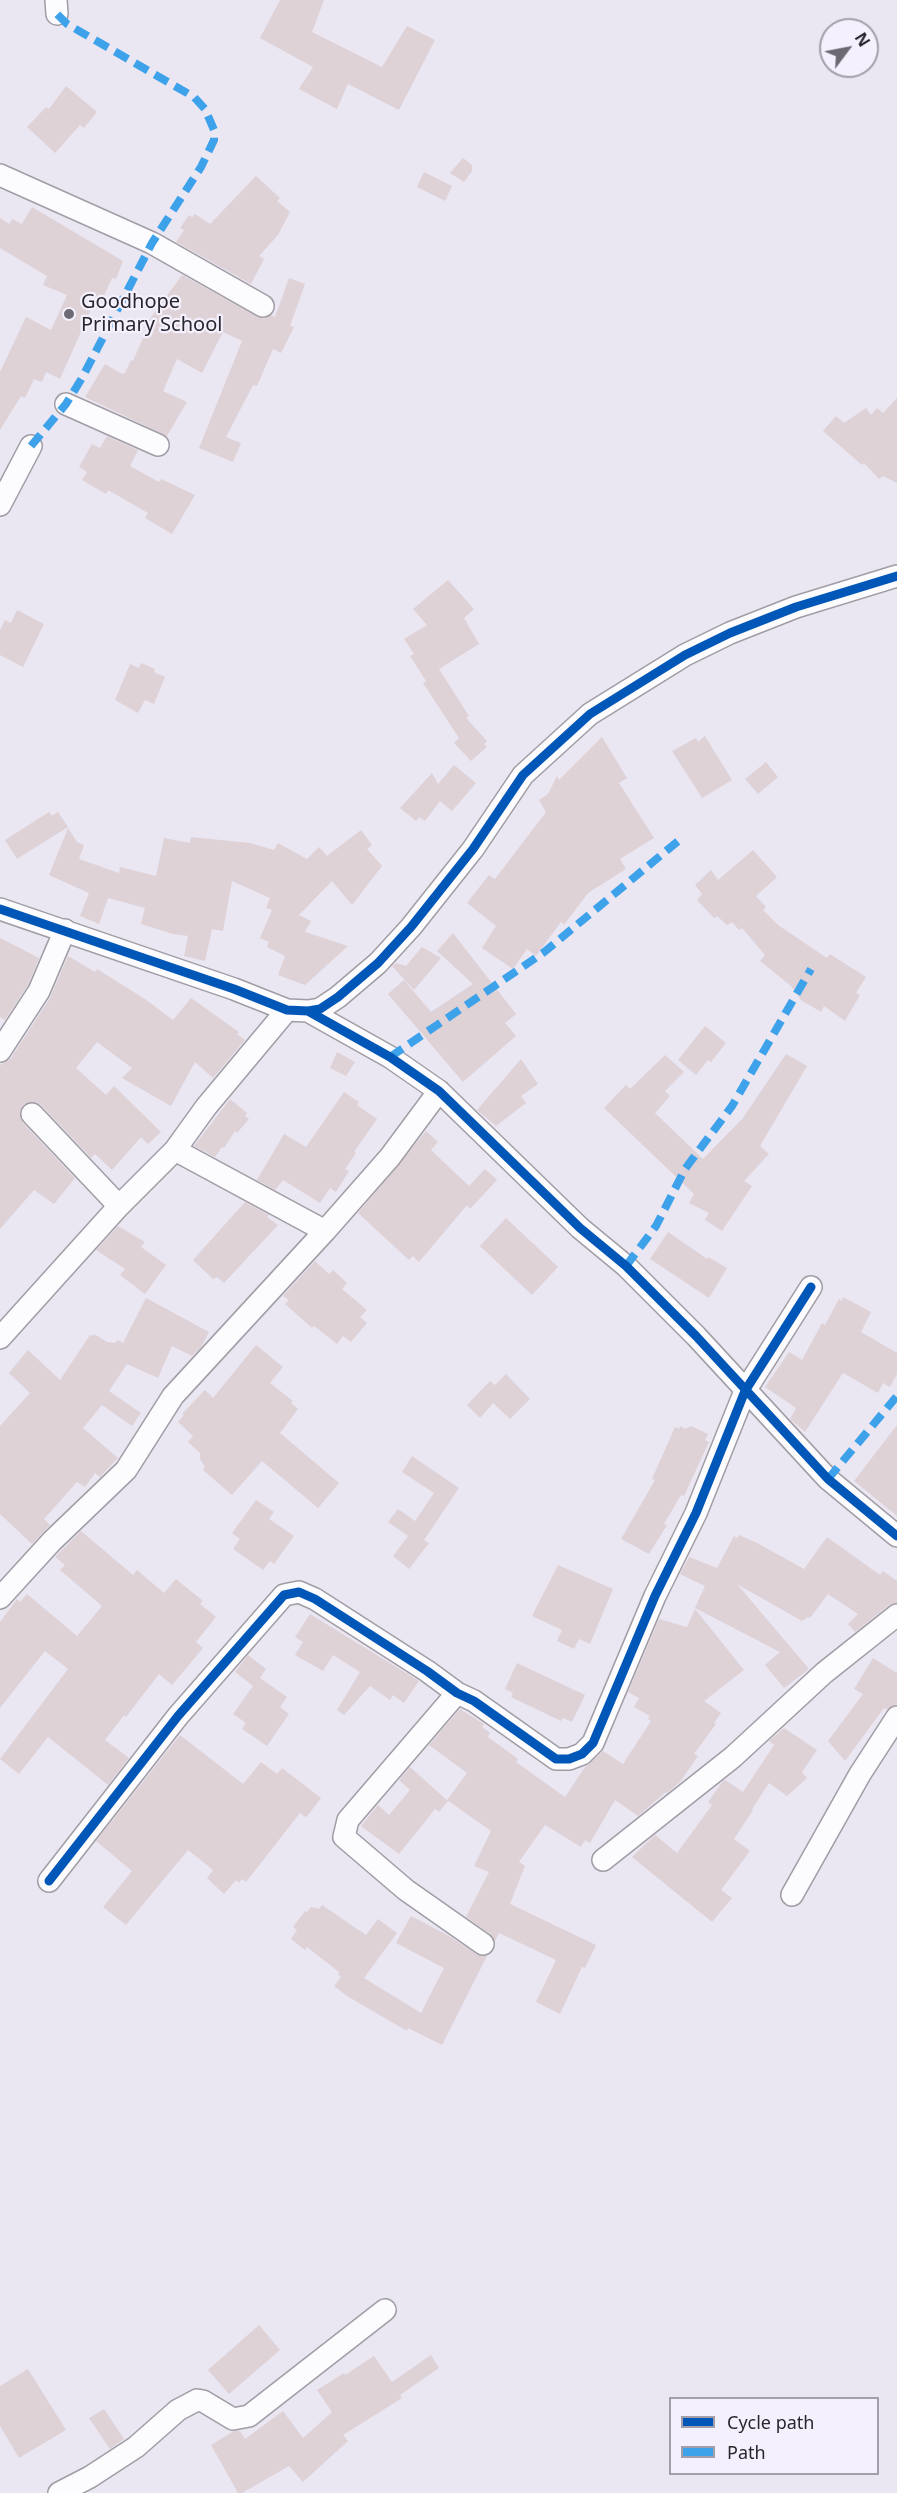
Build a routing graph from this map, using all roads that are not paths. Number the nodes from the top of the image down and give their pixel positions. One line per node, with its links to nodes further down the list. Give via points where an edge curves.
1 (0, 176): 2 (street, via 152,243)
2 (263, 306)
3 (66, 404): 4 (street)
4 (158, 445)
5 (31, 446): 6 (street)
6 (0, 505)
7 (897, 576): 11 (street, via 796,607 730,633 685,654 590,714 523,774 473,849 378,963 338,997 320,1009)
8 (0, 909): 9 (street)
9 (65, 930): 10 (street); 12 (street, via 39,991)
10 (286, 1010): 11 (street); 15 (street)
11 (308, 1011): 13 (street, via 390,1057)
12 (0, 1051)
13 (439, 1091): 17 (street, via 402,1144); 20 (street, via 641,1282)
14 (32, 1114): 16 (street)
15 (175, 1150): 16 (street); 17 (street)
16 (119, 1206): 19 (street)
17 (325, 1231): 22 (street, via 173,1396 126,1470)
18 (811, 1287): 20 (street)
19 (0, 1338)
20 (745, 1391): 21 (street, via 828,1479); 24 (street, via 593,1743 582,1754 556,1759)
21 (897, 1536)
22 (0, 1598)
23 (897, 1615): 26 (street, via 825,1673 733,1757)
24 (457, 1693): 27 (street, via 315,1599 299,1592 284,1595 178,1716); 29 (street, via 348,1820 344,1837 406,1890)
25 (897, 1717): 28 (street)
26 (603, 1860)
27 (49, 1881)
28 (792, 1895)
29 (483, 1944)
30 (385, 2310): 31 (street, via 256,2412 233,2419 197,2400 136,2447)
31 (59, 2493)

